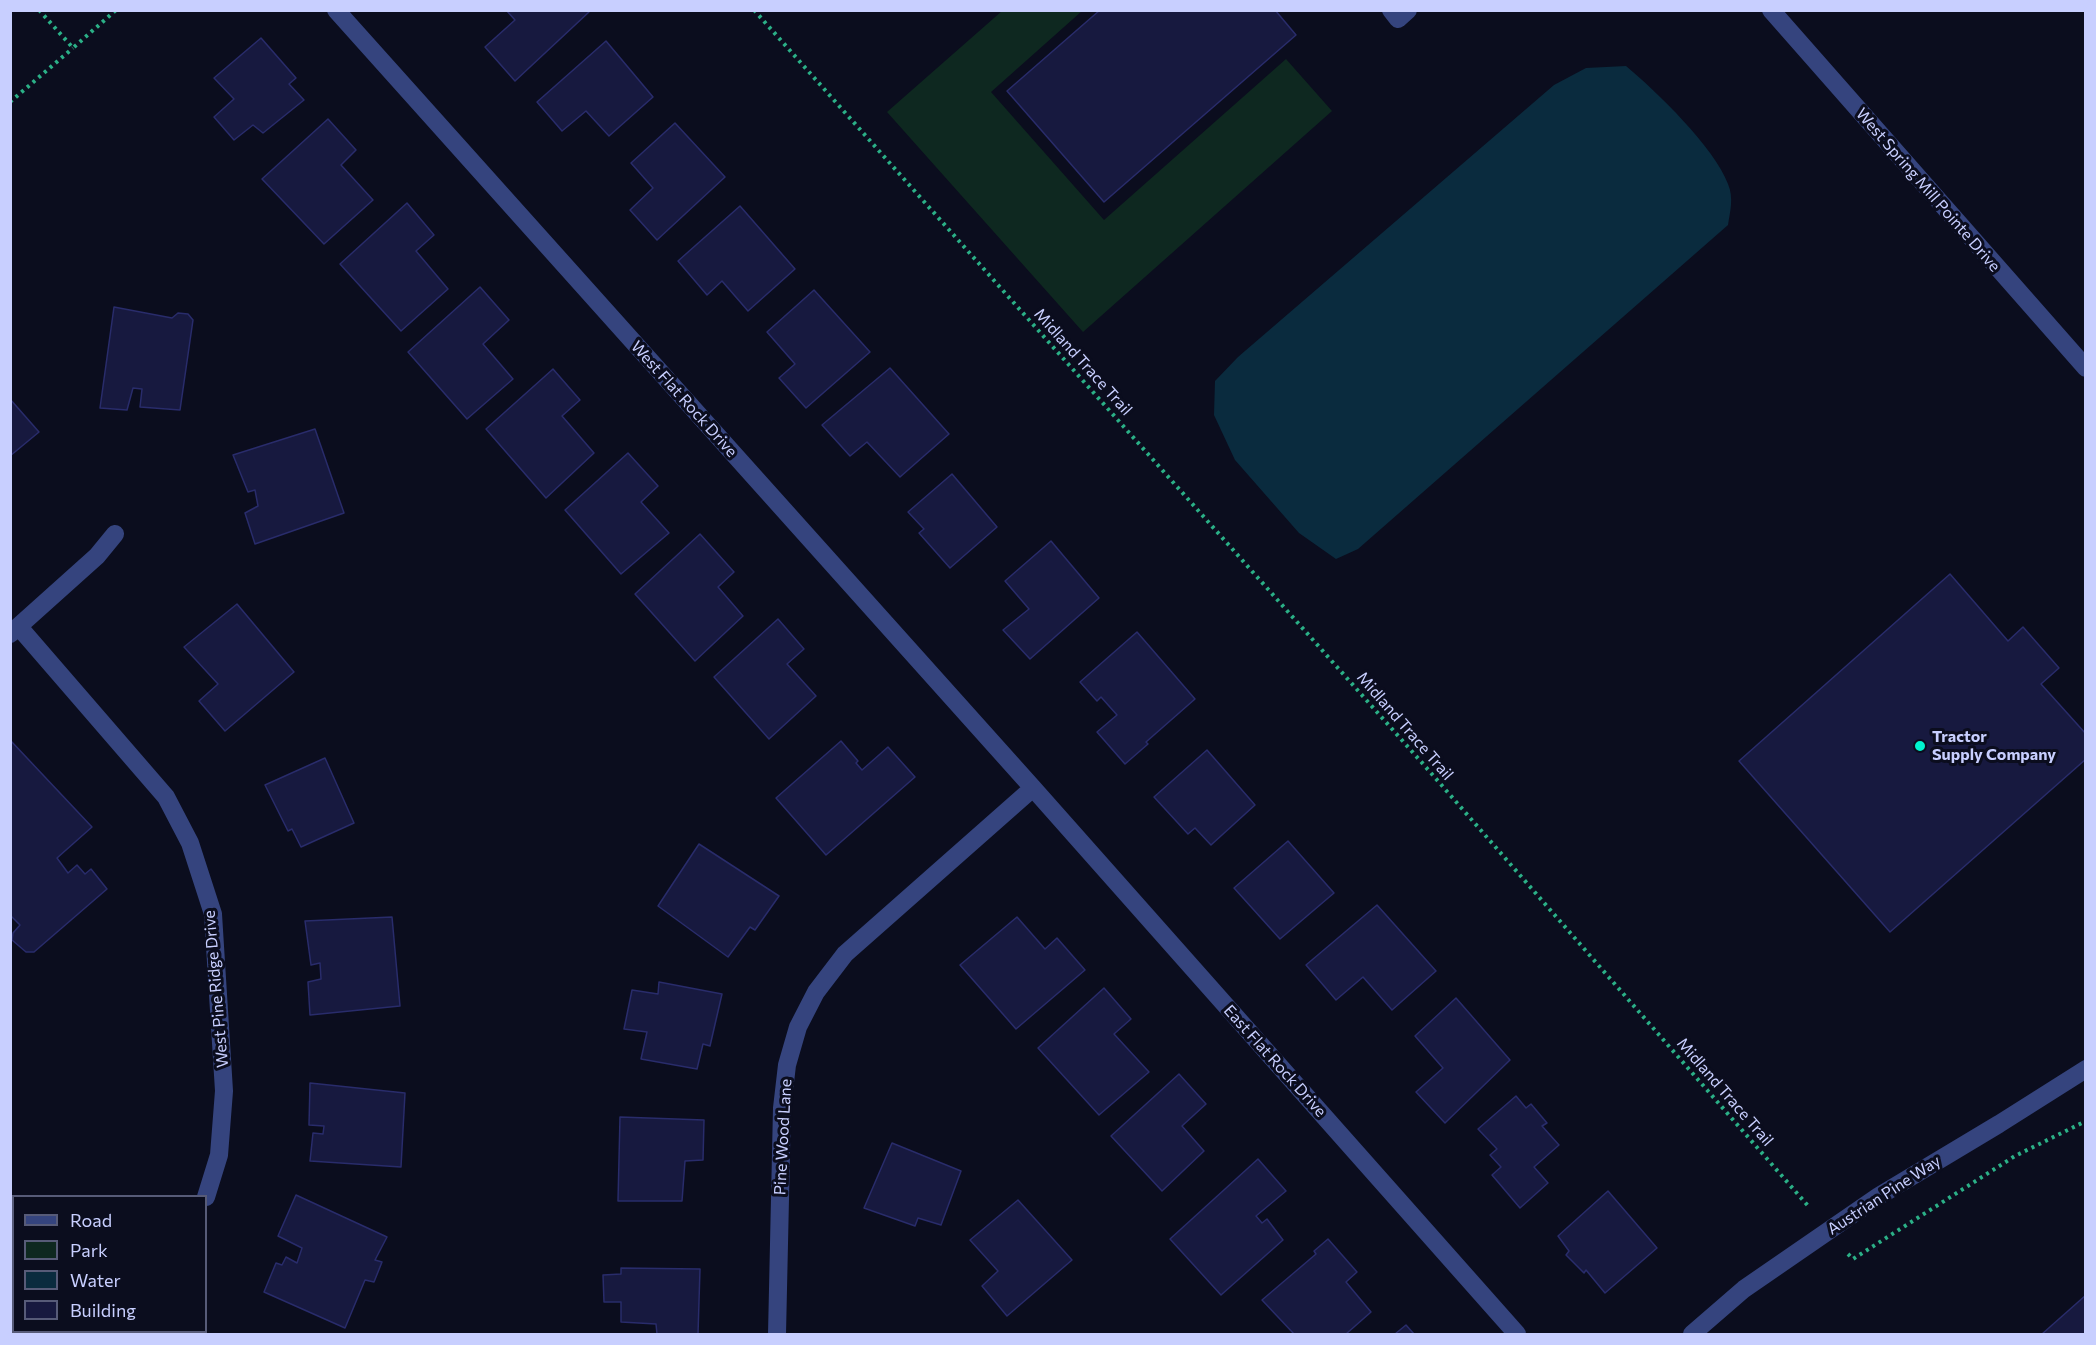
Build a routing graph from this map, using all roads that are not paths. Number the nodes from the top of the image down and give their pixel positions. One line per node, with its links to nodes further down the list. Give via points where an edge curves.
1 (336, 10): 8 (street, West Flat Rock Drive)
2 (1391, 10): 3 (street, via 1398,19)
3 (1408, 10)
4 (1771, 10): 5 (street, West Spring Mill Pointe Drive)
5 (2085, 368)
6 (114, 534): 7 (street, via 97,556)
7 (15, 631): 10 (street, West Pine Ridge Drive, via 166,797 190,843 213,914 224,1091 219,1155)
8 (1033, 788): 11 (street, Pine Wood Lane, via 845,954 816,992 798,1027 782,1108); 12 (street, East Flat Rock Drive)
9 (2085, 1068): 13 (street, Austrian Pine Way, via 1826,1232 1744,1289)
10 (207, 1195)
11 (777, 1335)
12 (1517, 1335)
13 (1692, 1335)

